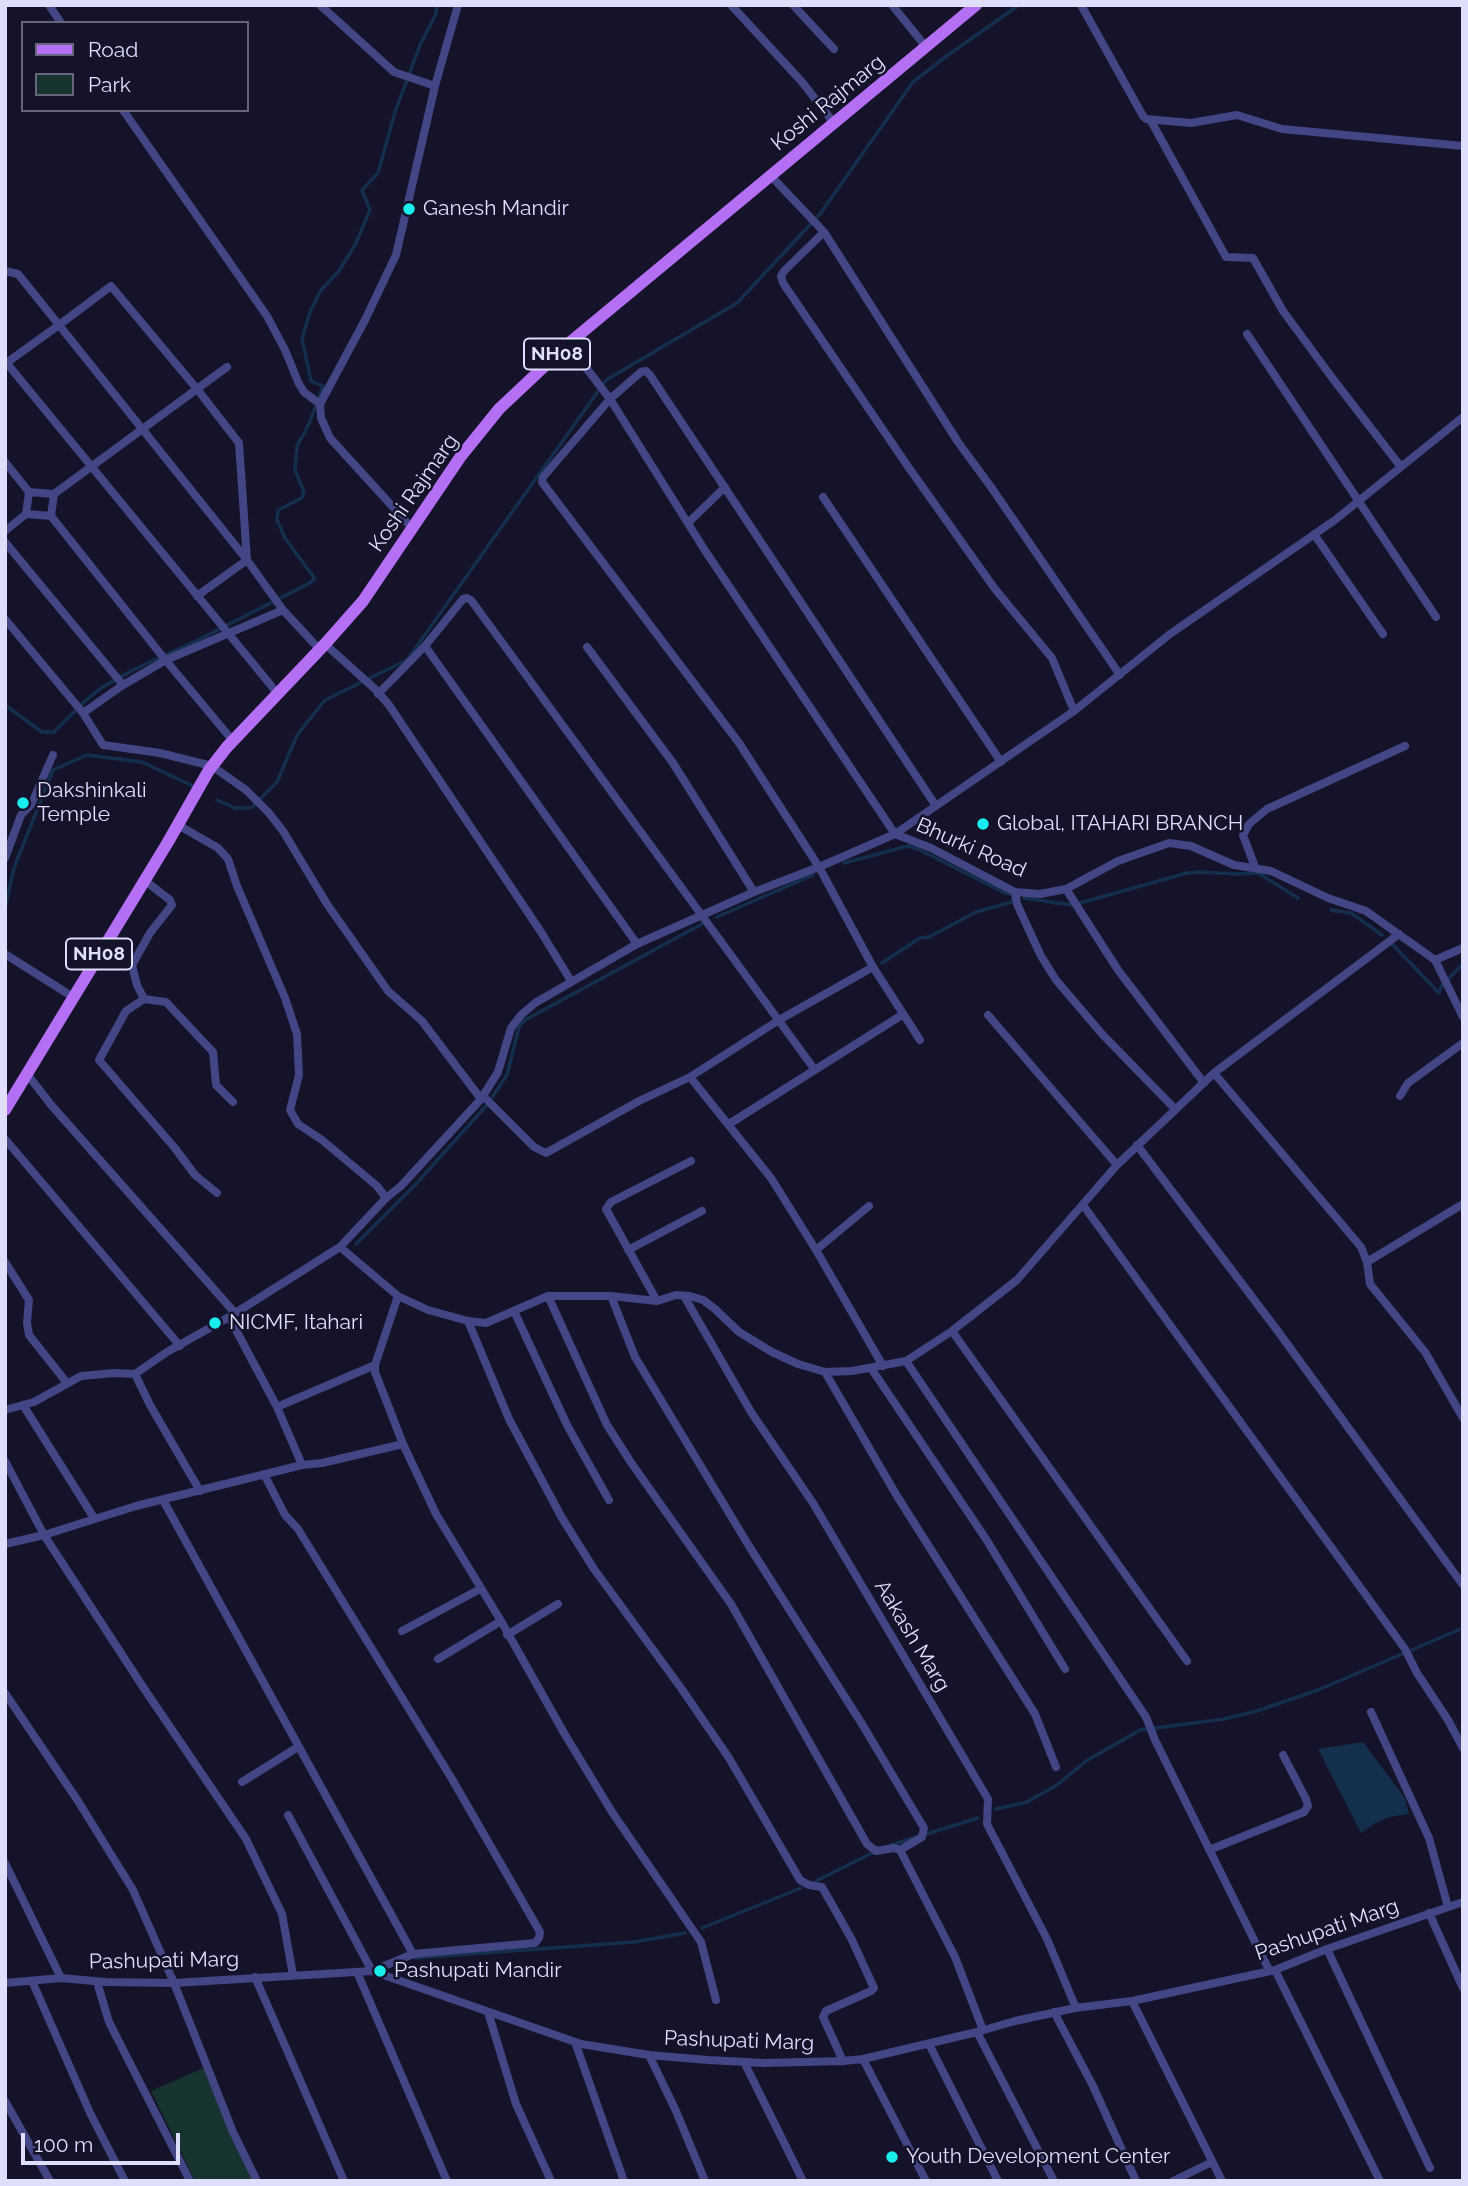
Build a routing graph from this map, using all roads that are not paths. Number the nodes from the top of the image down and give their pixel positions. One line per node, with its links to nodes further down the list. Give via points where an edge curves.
1 (49, 5): 9 (street)
2 (320, 5): 12 (street, via 394,72)
3 (458, 5): 12 (street)
4 (730, 5): 15 (street)
5 (793, 5): 11 (street)
6 (892, 5): 10 (street)
7 (976, 5): 10 (main road, Koshi Rajmarg / NH08)
8 (1081, 5): 14 (street, via 1143,116)
9 (60, 21)
10 (926, 47): 15 (main road, Koshi Rajmarg / NH08)
11 (834, 49)
12 (435, 86): 27 (street, via 396,255 365,320)
13 (123, 112): 27 (street, via 267,316 299,384)
14 (1152, 121): 16 (street, via 1191,123 1237,115 1282,129); 32 (street, via 1226,257 1253,258 1283,311)
15 (834, 123): 17 (main road, Koshi Rajmarg / NH08)
16 (1463, 146)
17 (770, 176): 18 (street); 22 (main road, Koshi Rajmarg / NH08)
18 (821, 229): 56 (street, via 958,442); 61 (street, via 784,271 783,282 995,589 1052,658)
19 (5, 271): 20 (street, via 18,274)
20 (59, 326): 23 (street); 25 (street, via 111,286); 29 (street)
21 (1247, 334): 37 (street)
22 (568, 344): 26 (street, Bhurki Road); 41 (main road, Koshi Rajmarg / NH08, via 499,409)
23 (6, 363): 31 (street)
24 (226, 367): 25 (street)
25 (197, 389): 29 (street); 45 (street, via 239,443)
26 (608, 396): 33 (street, via 646,371); 40 (street, Bhurki Road); 71 (street, via 542,482 738,743)
27 (316, 401): 41 (street, via 330,438)
28 (1463, 417): 32 (street)
29 (142, 430): 31 (street); 45 (street)
30 (5, 462): 34 (street)
31 (92, 466): 35 (street); 46 (street)
32 (1401, 467): 37 (street)
33 (725, 487): 40 (street); 67 (street)
34 (29, 492): 35 (street); 38 (street)
35 (54, 494): 39 (street)
36 (823, 497): 65 (street)
37 (1359, 500): 43 (street); 48 (street)
38 (26, 514): 39 (street); 42 (street)
39 (51, 516): 55 (street)
40 (688, 523): 69 (street, Bhurki Road)
41 (412, 528): 53 (main road, Koshi Rajmarg / NH08, via 363,601)
42 (5, 531)
43 (1314, 534): 51 (street); 56 (street, via 1170,634)
44 (5, 542): 57 (street)
45 (247, 560): 46 (street); 47 (street)
46 (197, 596): 50 (street)
47 (281, 607): 50 (street); 53 (street)
48 (1436, 617)
49 (5, 619): 60 (street)
50 (225, 630): 55 (street); 59 (street)
51 (1383, 634)
52 (425, 646): 58 (street); 77 (street, via 463,599 471,600); 79 (street)
53 (323, 647): 58 (street); 59 (main road, Koshi Rajmarg / NH08)
54 (587, 647): 75 (street, via 673,763)
55 (163, 657): 57 (street); 62 (street)
56 (1120, 675): 61 (street)
57 (121, 683): 60 (street)
58 (377, 691): 84 (street)
59 (278, 694): 62 (main road, Koshi Rajmarg / NH08)
60 (81, 711): 66 (street, via 103,745 160,753)
61 (1074, 711): 65 (street)
62 (233, 741): 66 (main road, Koshi Rajmarg / NH08)
63 (1405, 746): 72 (street, via 1258,816 1243,835)
64 (53, 755): 70 (street, via 31,805 21,815)
65 (1001, 762): 67 (street)
66 (211, 768): 68 (main road, Koshi Rajmarg / NH08); 99 (street, via 246,790 268,812 388,991 422,1021)
67 (936, 806): 69 (street)
68 (178, 825): 73 (main road, Koshi Rajmarg / NH08); 109 (street, via 228,859 285,998 297,1034 299,1075 290,1110 298,1124)
69 (895, 834): 71 (street); 76 (street, Bhurki Road)
70 (5, 858)
71 (819, 867): 75 (street); 83 (street)
72 (1255, 867): 74 (street, Bhurki Road, via 1234,865 1191,846 1170,843 1118,861); 78 (street, Bhurki Road, via 1366,911)
73 (144, 880): 85 (main road, Koshi Rajmarg / NH08); 86 (street, via 172,905 132,965)
74 (1066, 889): 76 (street, Bhurki Road); 97 (street, via 1118,970)
75 (754, 892): 77 (street)
76 (1015, 892): 101 (street, via 1056,980)
77 (702, 915): 79 (street); 90 (street)
78 (1399, 934): 82 (street, Bhurki Road); 94 (street)
79 (637, 944): 84 (street)
80 (1463, 948): 82 (street)
81 (5, 954): 85 (street)
82 (1436, 960): 89 (street)
83 (873, 967): 87 (street); 90 (street)
84 (572, 981): 99 (street, via 535,1003 511,1028 498,1072)
85 (73, 997): 95 (main road, Koshi Rajmarg / NH08)
86 (144, 999): 100 (street, via 166,1002 213,1052 216,1084); 108 (street, via 126,1011 99,1060 195,1175)
87 (902, 1015): 91 (street); 93 (street)
88 (988, 1016): 107 (street)
89 (1463, 1017)
90 (779, 1020): 93 (street); 96 (street)
91 (920, 1040)
92 (1463, 1043): 98 (street, via 1408,1083)
93 (816, 1070): 103 (street)
94 (1214, 1073): 97 (street); 118 (street, via 1361,1247)
95 (27, 1074): 102 (main road, Koshi Rajmarg / NH08); 125 (street)
96 (690, 1077): 99 (street, via 545,1153); 103 (street)
97 (1204, 1083): 101 (street)
98 (1400, 1096)
99 (482, 1098): 109 (street)
100 (233, 1102)
101 (1175, 1109): 105 (street)
102 (5, 1110)
103 (729, 1124): 116 (street, via 771,1178)
104 (5, 1139): 128 (street)
105 (1137, 1145): 107 (street); 150 (street)
106 (691, 1161): 115 (street, via 607,1206)
107 (1117, 1165): 111 (street)
108 (217, 1193)
109 (386, 1198): 114 (street)
110 (1463, 1204): 118 (street)
111 (1083, 1205): 127 (street, via 1017,1280); 162 (street, via 1407,1652)
112 (869, 1206): 116 (street)
113 (702, 1211): 115 (street)
114 (340, 1247): 119 (street); 125 (street)
115 (628, 1250): 123 (street)
116 (816, 1250): 131 (street)
117 (5, 1262): 135 (street, via 29,1300 29,1335)
118 (1367, 1262): 139 (street, via 1370,1284 1425,1352)
119 (398, 1296): 126 (street); 130 (street)
120 (548, 1296): 121 (street); 124 (street); 167 (street, via 607,1425 731,1604 867,1844 878,1851)
121 (611, 1296): 123 (street); 167 (street, via 635,1357 862,1724 923,1833)
122 (684, 1296): 123 (street); 133 (street, via 703,1300 739,1332 772,1352); 188 (street, Aakash Marg, via 988,1799 988,1824 1047,1939)
123 (657, 1301)
124 (514, 1311): 126 (street, via 486,1323); 146 (street, via 568,1427)
125 (232, 1315): 128 (street); 137 (street)
126 (468, 1321): 196 (street, via 509,1419 562,1518 729,1758 800,1880 822,1887 851,1938 874,1988 826,2011 824,2017)
127 (952, 1331): 129 (street); 157 (street)
128 (180, 1346): 134 (street)
129 (906, 1361): 131 (street); 168 (street, via 1146,1717)
130 (375, 1365): 137 (street); 140 (street)
131 (883, 1366): 132 (street)
132 (871, 1368): 133 (street); 158 (street, via 986,1539)
133 (825, 1372): 164 (street, via 897,1496 1035,1714)
134 (135, 1374): 135 (street, via 81,1376); 144 (street)
135 (67, 1383): 136 (street)
136 (23, 1405): 138 (street); 147 (street)
137 (277, 1407): 142 (street)
138 (5, 1410)
139 (1463, 1418)
140 (403, 1444): 142 (street); 151 (street, via 436,1514)
141 (5, 1461): 148 (street)
142 (302, 1465): 143 (street)
143 (264, 1476): 144 (street); 174 (street, via 452,1779 541,1935 535,1943)
144 (200, 1491): 145 (street)
145 (163, 1500): 147 (street); 161 (street)
146 (609, 1500)
147 (94, 1518): 148 (street)
148 (44, 1535): 149 (street); 178 (street, via 246,1839 282,1914)
149 (5, 1544)
150 (1463, 1585)
151 (480, 1589): 153 (street); 154 (street)
152 (558, 1604): 155 (street)
153 (500, 1621): 155 (street); 156 (street)
154 (402, 1632)
155 (507, 1635): 186 (street, via 612,1812 701,1942)
156 (438, 1659)
157 (1187, 1661)
158 (1065, 1669)
159 (5, 1693): 184 (street, via 134,1890)
160 (1371, 1712): 171 (street, via 1429,1838)
161 (298, 1747): 165 (street); 174 (street)
162 (1463, 1748)
163 (1283, 1755): 168 (street, via 1306,1799 1304,1812)
164 (1056, 1767)
165 (242, 1782)
166 (288, 1815): 176 (street)
167 (901, 1850): 191 (street, via 955,1957)
168 (1209, 1850): 175 (street)
169 (5, 1863): 180 (street)
170 (1463, 1902): 171 (street, Pashupati Marg)
171 (1448, 1906): 172 (street, Pashupati Marg)
172 (1429, 1913): 173 (street, Pashupati Marg); 185 (street)
173 (1327, 1949): 175 (street, Pashupati Marg); 200 (street)
174 (413, 1954): 176 (street)
175 (1272, 1970): 187 (street, Pashupati Marg); 217 (street)
176 (372, 1971): 177 (street, Pashupati Marg); 189 (street, Pashupati Marg)
177 (357, 1972): 178 (street, Pashupati Marg); 206 (street)
178 (293, 1975): 179 (street, Pashupati Marg)
179 (256, 1977): 184 (street, Pashupati Marg); 205 (street)
180 (61, 1978): 181 (street, Pashupati Marg); 182 (street, Pashupati Marg)
181 (32, 1981): 183 (street, Pashupati Marg); 202 (street, via 90,2115)
182 (97, 1982): 184 (street, Pashupati Marg); 203 (street, via 109,2022)
183 (5, 1983)
184 (174, 1983): 204 (street)
185 (1463, 1988)
186 (716, 2000)
187 (1132, 2001): 188 (street, Pashupati Marg); 199 (street)
188 (1076, 2008): 190 (street, Pashupati Marg)
189 (488, 2012): 192 (street, Pashupati Marg); 207 (street, via 516,2104)
190 (1055, 2012): 191 (street, Pashupati Marg); 214 (street)
191 (980, 2031): 193 (street, Pashupati Marg); 213 (street)
192 (575, 2042): 194 (street, Pashupati Marg); 208 (street)
193 (929, 2044): 195 (street, Pashupati Marg); 212 (street)
194 (649, 2055): 197 (street, Pashupati Marg); 209 (street)
195 (863, 2059): 196 (street, Pashupati Marg); 211 (street)
196 (843, 2061): 197 (street, Pashupati Marg)
197 (744, 2062): 210 (street)
198 (5, 2101): 201 (street)
199 (1212, 2162): 215 (street); 216 (street)
200 (1430, 2168)
201 (50, 2181)
202 (125, 2181)
203 (190, 2181)
204 (257, 2181)
205 (344, 2181)
206 (446, 2181)
207 (551, 2181)
208 (624, 2181)
209 (705, 2181)
210 (803, 2181)
211 (926, 2181)
212 (998, 2181)
213 (1054, 2181)
214 (1136, 2181)
215 (1173, 2181)
216 (1222, 2181)
217 (1380, 2181)

